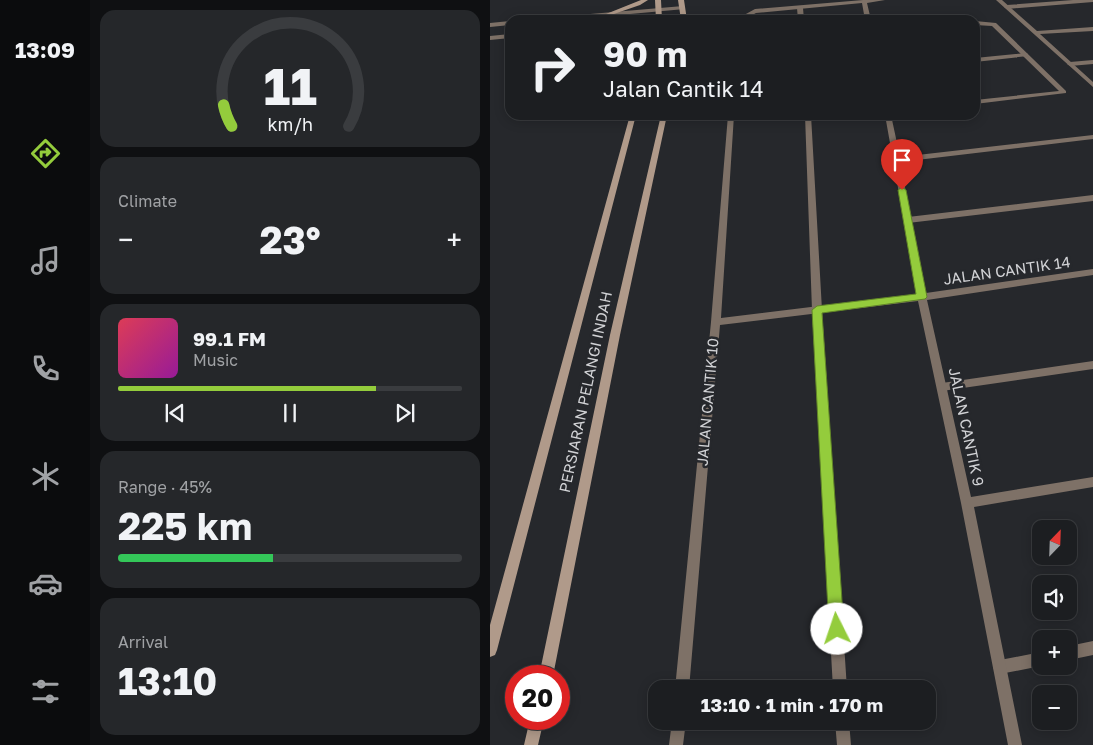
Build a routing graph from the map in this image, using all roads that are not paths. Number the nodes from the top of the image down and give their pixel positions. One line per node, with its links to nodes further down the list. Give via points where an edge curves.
1 (645, 0): 12 (main road)
2 (658, 0): 11 (main road)
3 (681, 0): 9 (main road)
4 (882, 0): 7 (street)
5 (999, 0): 8 (street)
6 (1093, 0): 8 (street)
7 (864, 2): 10 (street); 18 (street)
8 (1007, 7): 23 (street)
9 (683, 8): 11 (street); 15 (main road)
10 (800, 8): 16 (street, via 755,11); 17 (street)
11 (660, 10): 12 (street); 14 (main road)
12 (609, 14): 13 (street)
13 (598, 15)
14 (660, 15)
15 (684, 15)
16 (747, 15)
17 (801, 15)
18 (867, 15)
19 (980, 23): 26 (street, via 994,24)
20 (505, 24): 21 (street)
21 (490, 25)
22 (1093, 29): 23 (street)
23 (1035, 33): 29 (street)
24 (505, 36): 25 (street)
25 (490, 38)
26 (1026, 55): 27 (street); 31 (street, via 1064,92)
27 (980, 60)
28 (1093, 62): 29 (street)
29 (1070, 64): 30 (street)
30 (1093, 85)
31 (980, 101)
32 (633, 120): 50 (main road, PERSIARAN PELANGI INDAH)
33 (663, 120): 53 (main road, PERSIARAN PELANGI INDAH)
34 (731, 120): 44 (street, JALAN CANTIK 10)
35 (808, 120): 43 (street)
36 (889, 120): 38 (street, JALAN CANTIK 9)
37 (1093, 137): 38 (street)
38 (896, 160): 40 (street, JALAN CANTIK 9)
39 (1093, 198): 40 (street)
40 (908, 220): 42 (street, JALAN CANTIK 9)
41 (1093, 272): 42 (street, JALAN CANTIK 14)
42 (922, 297): 43 (street, JALAN CANTIK 14); 46 (street, JALAN CANTIK 9)
43 (817, 310): 44 (street, JALAN CANTIK 14); 56 (street)
44 (716, 322): 55 (street, JALAN CANTIK 10)
45 (1093, 365): 46 (street)
46 (942, 387): 48 (street, JALAN CANTIK 9)
47 (1093, 482): 48 (street)
48 (967, 503): 54 (street, JALAN CANTIK 9)
49 (1093, 648): 51 (street)
50 (490, 650)
51 (1077, 651)
52 (1032, 661): 54 (street)
53 (548, 665)
54 (1000, 667): 63 (street, JALAN CANTIK 9)
55 (683, 680)
56 (839, 680)
57 (535, 730): 60 (main road)
58 (678, 730): 61 (street)
59 (843, 730): 62 (street)
60 (532, 745)
61 (676, 745)
62 (844, 745)
63 (1015, 745)

